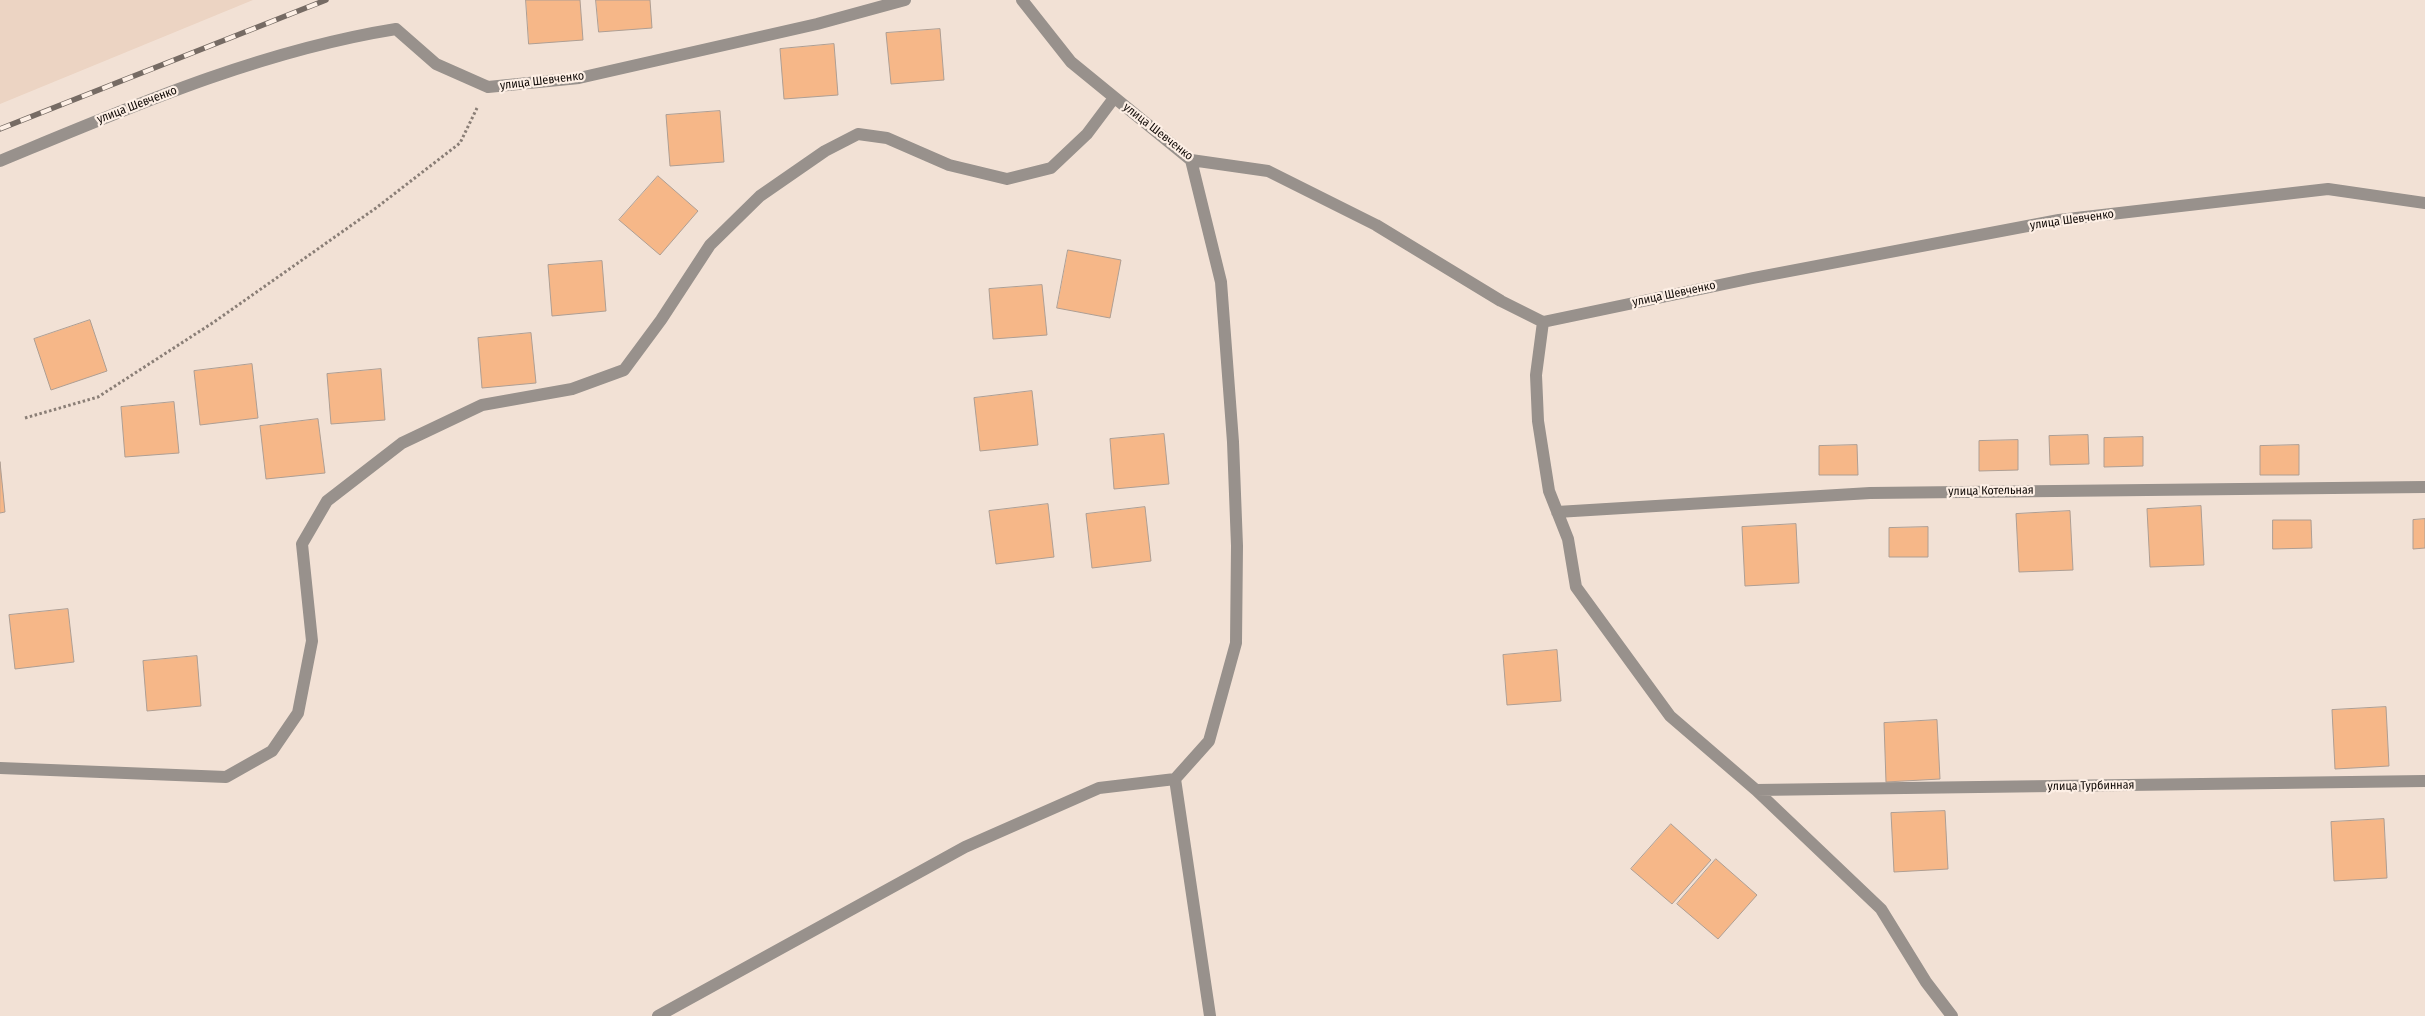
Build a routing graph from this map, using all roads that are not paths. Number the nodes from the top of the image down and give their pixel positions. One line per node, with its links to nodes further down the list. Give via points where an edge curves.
1 (906, 0): 5 (street, улица Шевченко, via 817,24 579,78 488,88 436,64 396,29 342,38 164,93)
2 (1022, 0): 3 (street, улица Шевченко, via 1071,62)
3 (1114, 98): 4 (street, улица Шевченко); 10 (street, via 1087,134 1051,168 1007,179 949,165 887,138 858,134 825,151 760,196 710,245 624,370 572,389 482,405 402,443 327,500 302,544 312,640 298,713 272,751 226,777)
4 (1191, 160): 7 (street, улица Шевченко, via 1268,171 1376,224 1501,301); 11 (street, via 1221,282 1233,442 1236,643 1209,740)
5 (0, 161)
6 (2425, 203): 7 (street, улица Шевченко, via 2328,189 2059,220)
7 (1543, 322): 9 (street, via 1536,375 1538,421 1549,490)
8 (2425, 487): 9 (street, улица Котельная, via 1870,493)
9 (1557, 512): 13 (street, via 1568,539 1576,587 1670,716)
10 (0, 768)
11 (1175, 779): 14 (street, via 1100,788 964,847); 15 (street)
12 (2425, 782): 13 (street, улица Турбинная)
13 (1756, 790): 16 (street, via 1881,909 1926,982)
14 (658, 1016)
15 (1210, 1016)
16 (1952, 1016)

